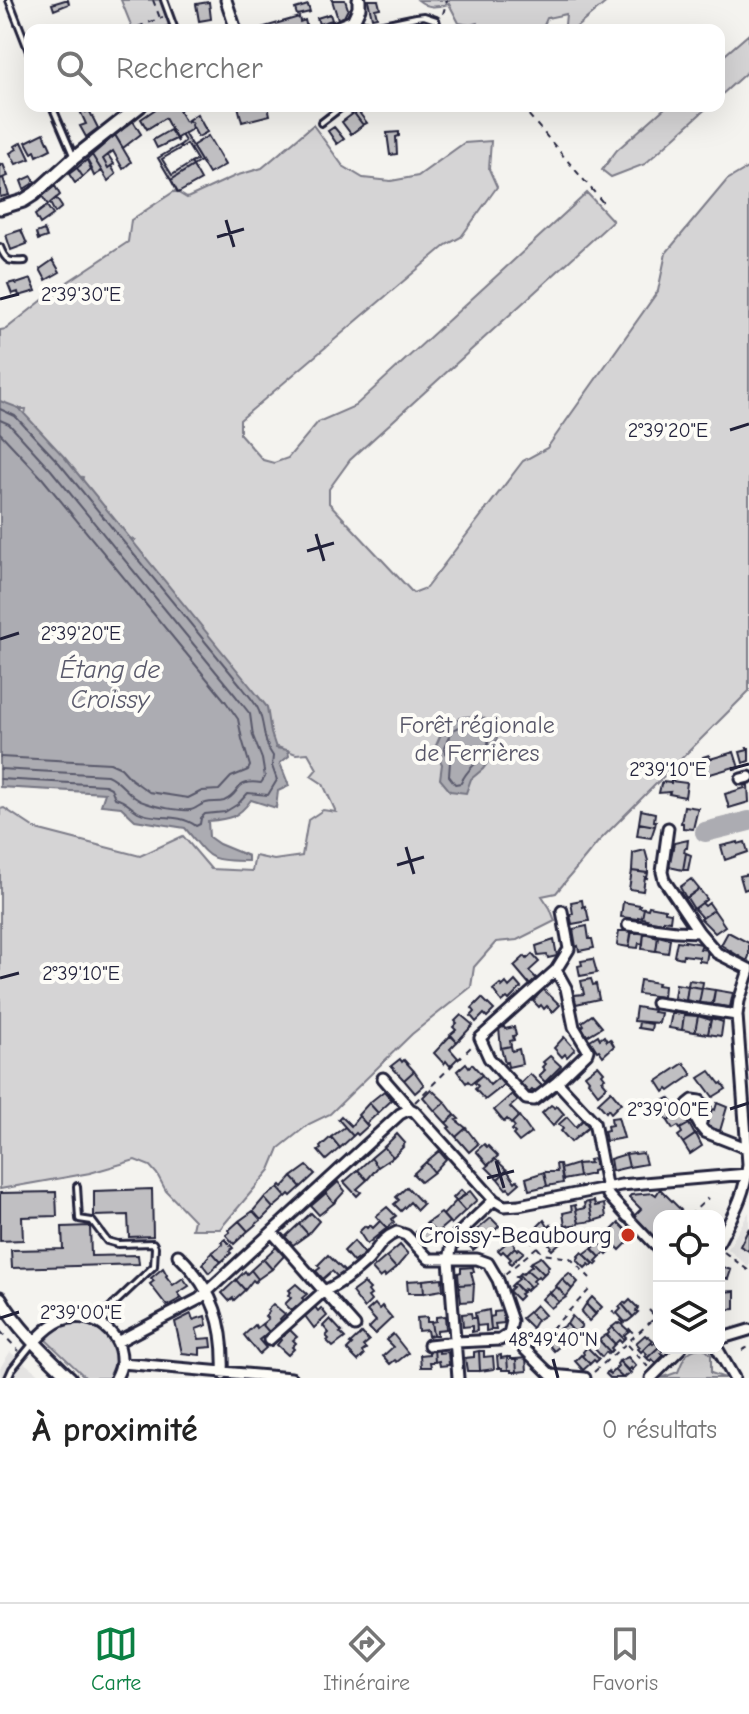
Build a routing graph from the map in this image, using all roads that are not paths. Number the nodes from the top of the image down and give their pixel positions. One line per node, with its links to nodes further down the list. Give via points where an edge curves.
1 (9, 0): 12 (lane)
2 (164, 0): 6 (lane)
3 (226, 0): 7 (street)
4 (359, 0): 5 (street)
5 (353, 21): 8 (street); 9 (lane)
6 (173, 24)
7 (234, 24)
8 (346, 24)
9 (366, 24)
10 (384, 24): 11 (lane, via 424,16)
11 (437, 24)
12 (24, 39)
13 (55, 112): 17 (lane)
14 (132, 112): 17 (street)
15 (335, 112): 16 (lane)
16 (321, 123)
17 (74, 158): 18 (street, via 28,198)
18 (0, 208)
19 (0, 247): 20 (lane, via 7,260)
20 (25, 261)
21 (668, 828): 24 (street, via 662,877)
22 (562, 911): 25 (street, via 569,949)
23 (628, 925): 24 (street)
24 (699, 932): 26 (street, via 717,953)
25 (556, 970): 32 (street, via 566,988 574,1027 588,1050); 32 (street, via 480,1038 489,1058 526,1099 534,1100)
26 (749, 970): 28 (street)
27 (656, 1003): 28 (street)
28 (737, 1015): 29 (street)
29 (737, 1027): 30 (street); 33 (street)
30 (749, 1027)
31 (383, 1078): 34 (street)
32 (557, 1082): 39 (street, via 594,1122)
33 (746, 1102): 36 (street)
34 (410, 1109): 40 (street); 43 (street)
35 (700, 1126): 36 (street)
36 (746, 1148): 37 (street)
37 (747, 1174): 39 (street); 42 (street, via 739,1206)
38 (77, 1186): 50 (lane, via 79,1219 92,1221 107,1241 155,1247 154,1266)
39 (607, 1188): 40 (street, via 512,1206); 41 (street)
40 (494, 1200): 46 (street, via 453,1239)
41 (628, 1217): 44 (street)
42 (725, 1231)
43 (272, 1232): 47 (street); 48 (street)
44 (653, 1244)
45 (178, 1255): 48 (street)
46 (449, 1260): 47 (street, via 429,1259 397,1232 341,1283); 53 (street, via 488,1263 512,1321); 58 (street)
47 (324, 1291): 51 (street); 55 (street)
48 (208, 1292): 57 (street); 63 (street, via 222,1339)
49 (0, 1298): 56 (street)
50 (96, 1321): 56 (street, via 60,1321); 57 (street)
51 (355, 1326)
52 (749, 1330): 54 (street)
53 (509, 1334): 58 (street, via 500,1340); 70 (street, via 551,1375)
54 (725, 1337)
55 (269, 1340)
56 (34, 1342): 65 (lane); 66 (street)
57 (117, 1342): 62 (street)
58 (456, 1342): 59 (street); 69 (street)
59 (429, 1345)
60 (675, 1354): 64 (street)
61 (720, 1354): 71 (street)
62 (122, 1363): 63 (street); 67 (street)
63 (223, 1375): 68 (street)
64 (653, 1376)
65 (8, 1378)
66 (70, 1378)
67 (116, 1378)
68 (291, 1378)
69 (458, 1378)
70 (586, 1378)
71 (734, 1378)

